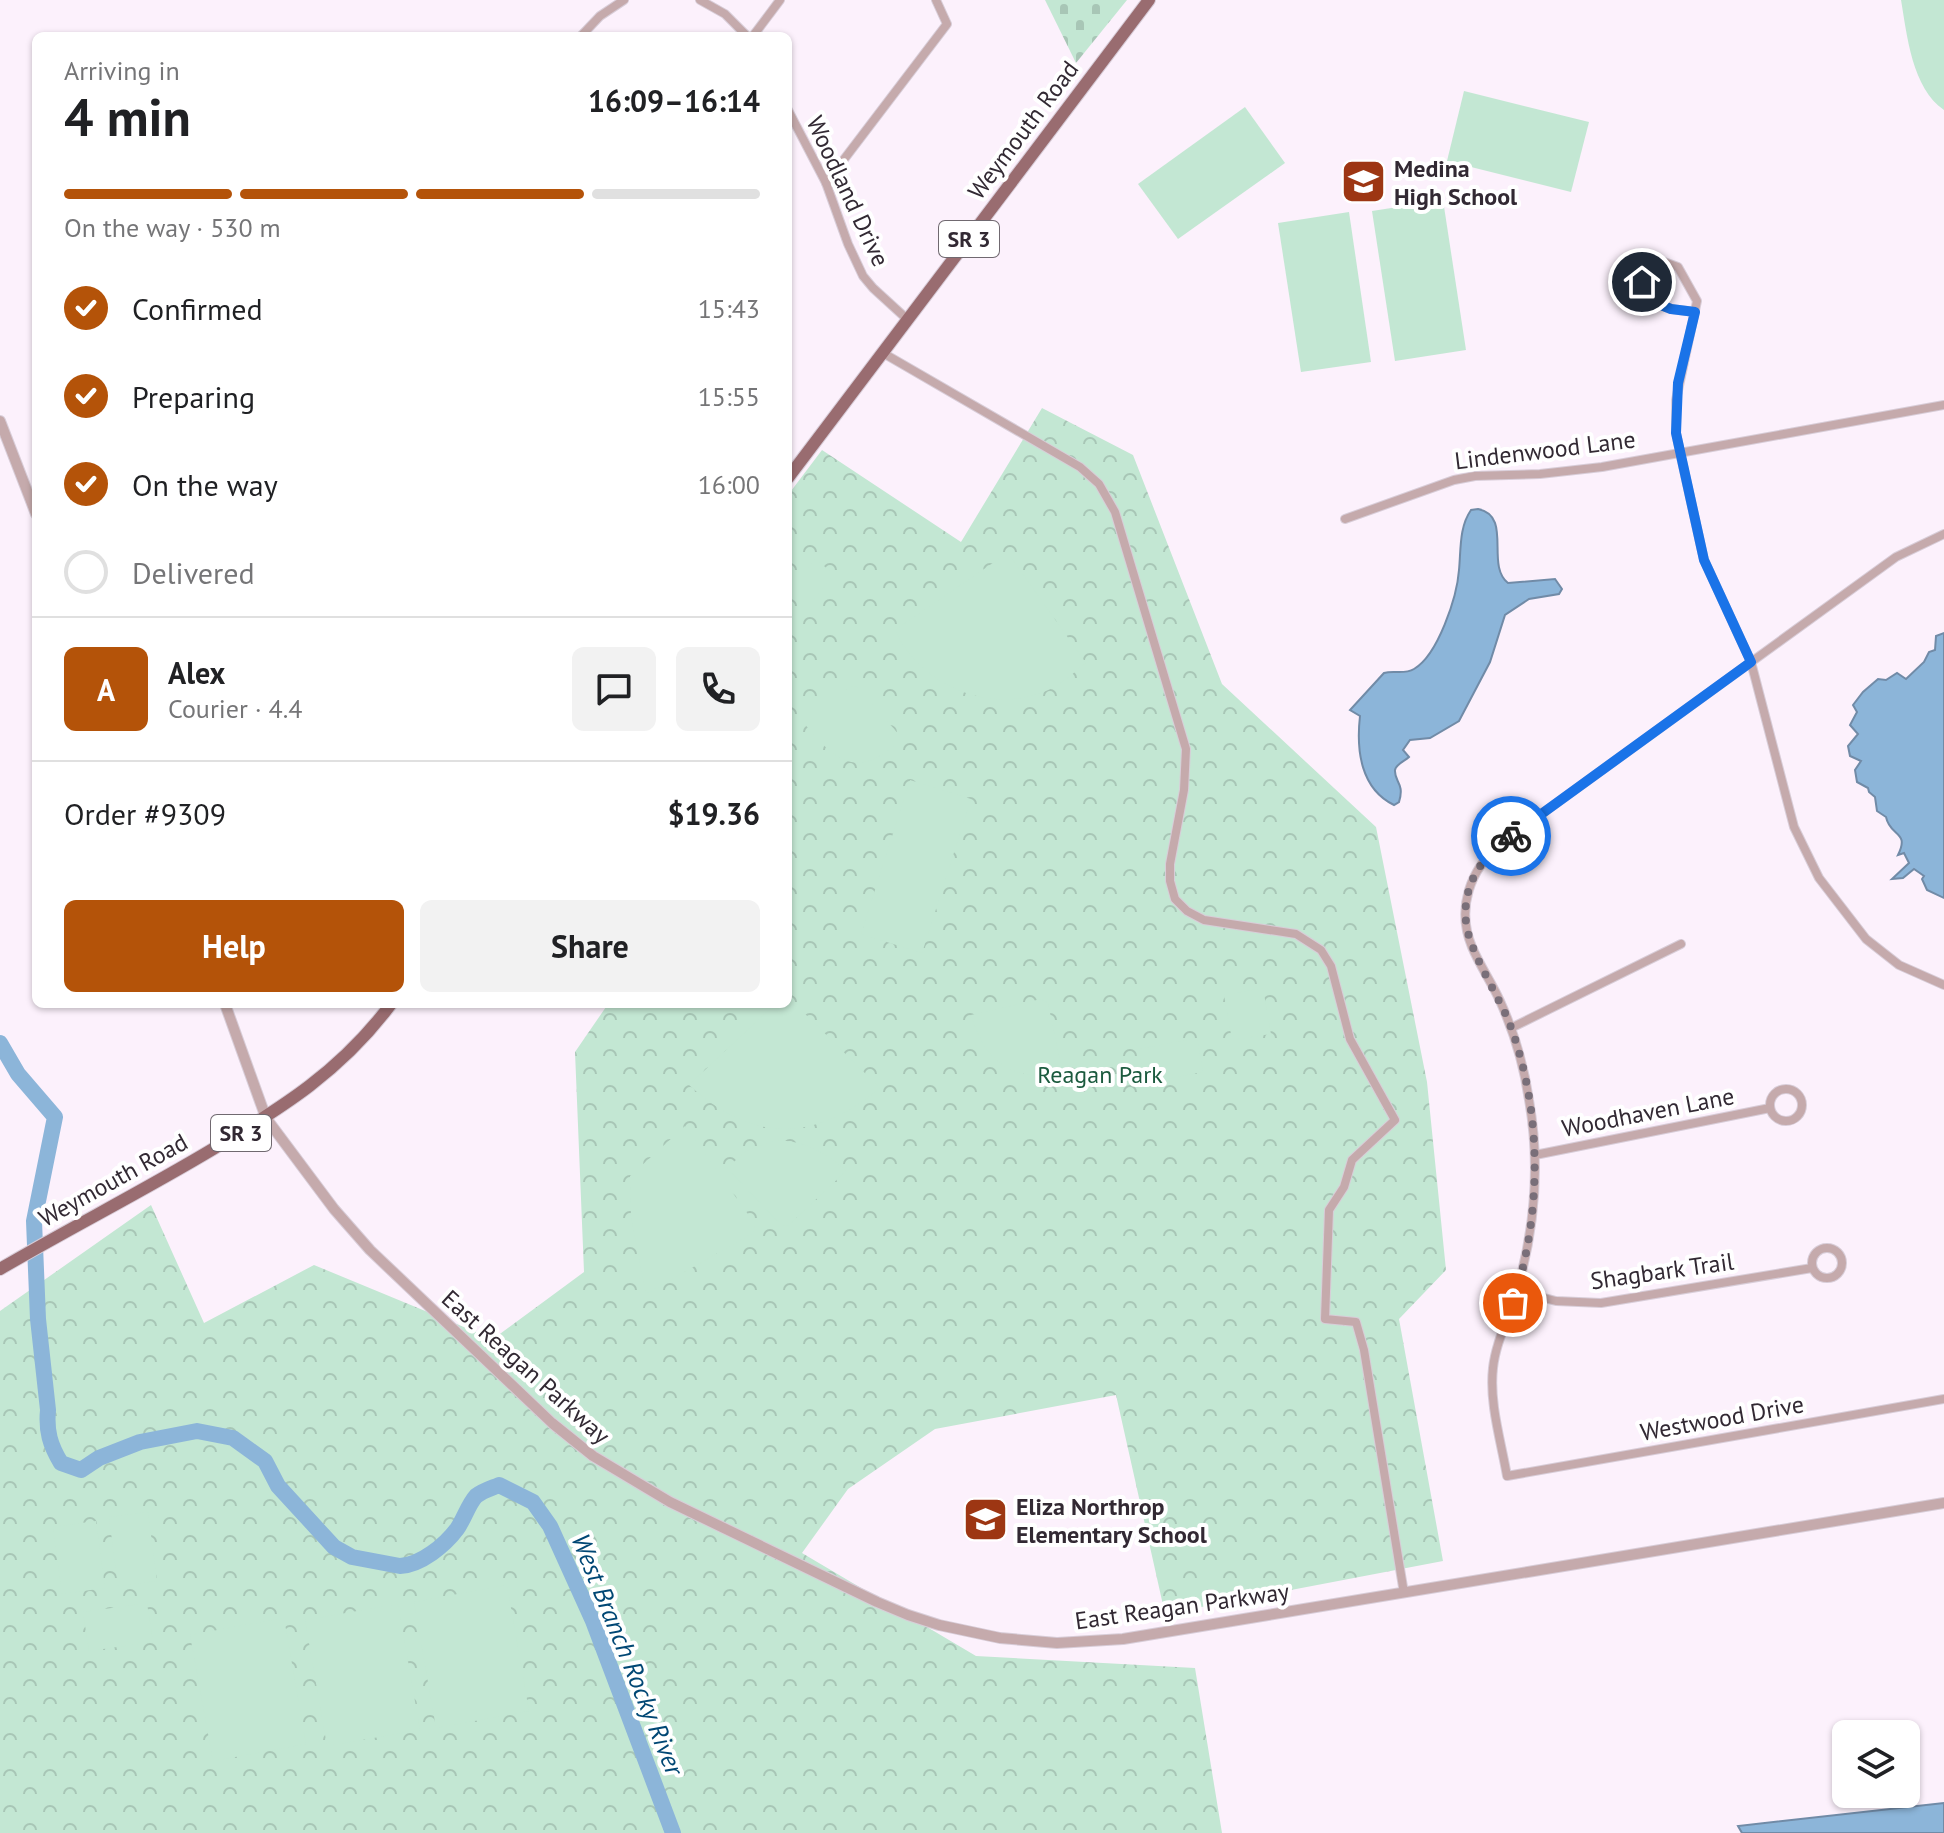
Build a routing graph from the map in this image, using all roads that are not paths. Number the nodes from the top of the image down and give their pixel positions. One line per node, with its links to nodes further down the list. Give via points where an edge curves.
1 (624, 0): 6 (street)
2 (700, 0): 7 (street)
3 (780, 0): 8 (street)
4 (936, 0): 10 (street, via 947,24)
5 (1149, 0): 12 (main road, Weymouth Road / SR 3)
6 (585, 32)
7 (745, 32)
8 (753, 32)
9 (792, 118): 10 (street, Woodland Drive)
10 (826, 183): 12 (street, Woodland Drive, via 863,276)
11 (1695, 312): 11 (street, via 1697,301 1678,267 1664,262 1650,266 1642,282 1646,299); 16 (street, via 1676,400)
12 (908, 320): 13 (main road, Weymouth Road / SR 3)
13 (883, 353): 17 (main road, Weymouth Road / SR 3); 35 (street, via 1080,467 1099,484 1115,512 1186,749 1170,864 1175,899 1204,920 1296,934 1321,950 1331,966 1350,1039 1395,1120 1352,1160 1344,1187 1329,1210 1325,1319 1356,1322)
14 (1944, 405): 16 (street, Lindenwood Lane)
15 (0, 421): 18 (street)
16 (1680, 452): 19 (street, Lindenwood Lane, via 1574,471 1454,480); 21 (street, via 1704,560)
17 (792, 473)
18 (32, 504)
19 (1345, 519)
20 (1944, 534): 21 (street, via 1896,557)
21 (1751, 662): 23 (street, via 1785,800 1819,878 1879,951 1914,974); 26 (street, via 1500,844 1479,867 1467,894 1468,934)
22 (1681, 944): 26 (street)
23 (1944, 985)
24 (226, 1008): 28 (street, East Reagan Parkway)
25 (388, 1008): 28 (main road, Weymouth Road / SR 3, via 342,1060)
26 (1511, 1028): 29 (street, via 1529,1100)
27 (1770, 1108): 29 (street, Woodhaven Lane)
28 (266, 1118): 30 (main road, Weymouth Road / SR 3); 35 (street, East Reagan Parkway, via 370,1250 572,1440 645,1489 877,1602 971,1633 1090,1642)
29 (1535, 1155): 32 (street, via 1532,1215)
30 (5, 1266)
31 (1812, 1268): 32 (street, Shagbark Trail, via 1611,1303 1556,1301)
32 (1517, 1291): 33 (street, Westwood Drive, via 1497,1347 1492,1386 1507,1476)
33 (1944, 1399)
34 (1944, 1503): 35 (street, East Reagan Parkway)
35 (1404, 1593)

